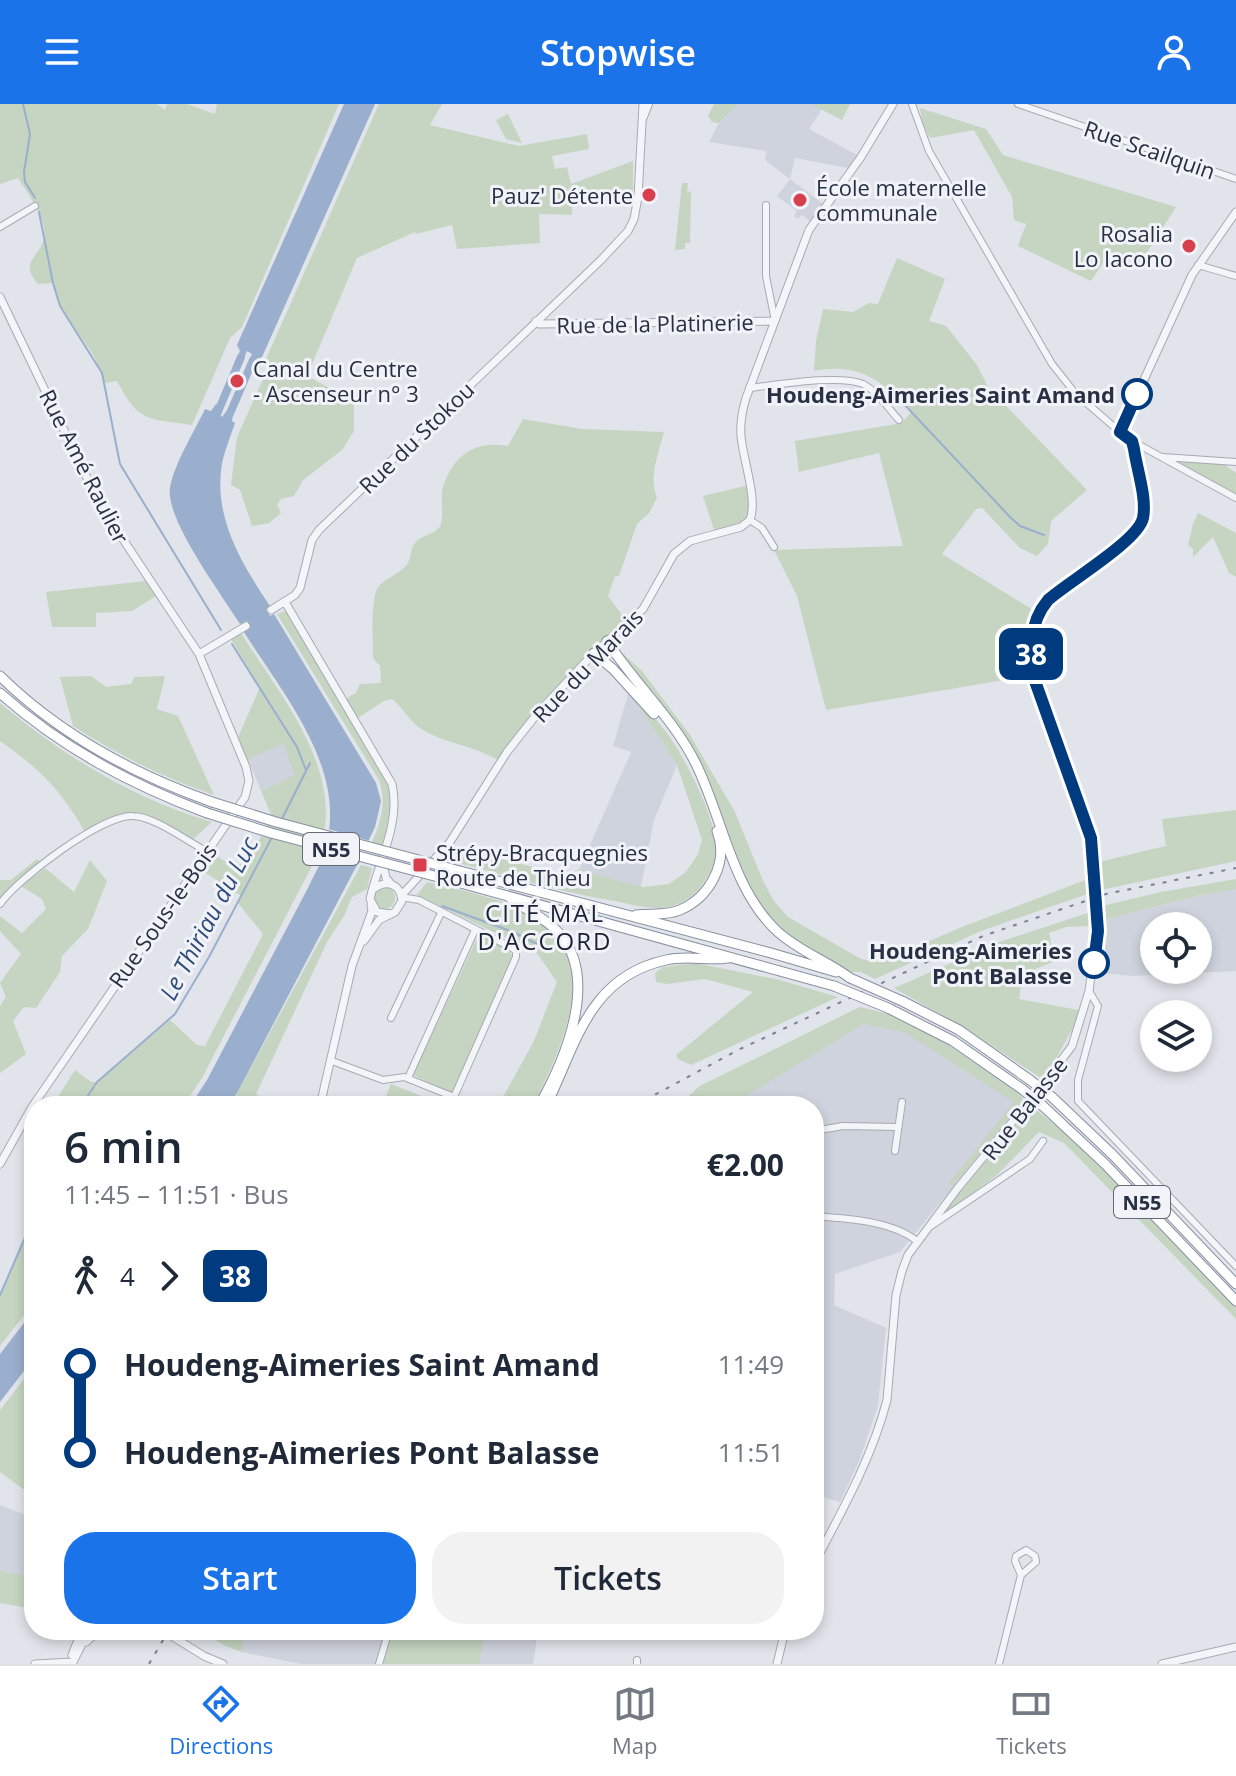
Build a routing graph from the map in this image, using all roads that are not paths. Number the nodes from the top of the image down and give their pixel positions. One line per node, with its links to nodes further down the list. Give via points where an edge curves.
1 (643, 104): 6 (street, Rue du Stokou)
2 (649, 104): 6 (street)
3 (893, 104): 16 (street, via 809,230)
4 (912, 104): 19 (street, via 929,151 1052,364 1075,393)
5 (1018, 104): 7 (street, Rue Scailquin)
6 (640, 128): 15 (street, Rue du Stokou, via 636,208 628,231)
7 (1236, 179)
8 (766, 205): 16 (street, via 766,276)
9 (35, 206): 11 (street)
10 (1236, 212): 12 (street)
11 (0, 227)
12 (1198, 265): 13 (street); 19 (street)
13 (1236, 276)
14 (0, 297): 29 (street, Rue Amé Raulier, via 105,514)
15 (536, 321): 16 (street, Rue de la Platinerie); 26 (street, Rue du Stokou, via 319,530 295,595)
16 (775, 321): 17 (street)
17 (749, 388): 18 (street, via 857,382); 24 (street, via 741,429)
18 (899, 420)
19 (1120, 432): 20 (street)
20 (1132, 441): 21 (street); 52 (street, Rue Balasse, bridge, via 1143,503 1141,524 1048,600 1032,634 1035,681 1094,855 1098,922)
21 (1155, 455): 22 (street); 23 (street)
22 (1236, 462)
23 (1236, 498)
24 (750, 520): 25 (street); 30 (street, Rue du Marais, via 683,545 643,609)
25 (774, 547)
26 (285, 602): 27 (street); 36 (street, via 392,784 394,813)
27 (271, 610)
28 (242, 628): 32 (street)
29 (182, 629): 32 (street, Rue Sous-le-Bois)
30 (607, 641): 31 (street, Rue du Marais); 51 (highway, via 696,764 760,913 787,940)
31 (594, 653): 37 (street, Rue du Marais, via 515,742 460,829); 47 (highway, via 678,745 720,839 719,867 699,898 670,913)
32 (199, 654): 35 (street, Rue Sous-le-Bois, via 249,781 245,797)
33 (0, 676): 47 (highway, N55, bridge, via 104,755 172,788 276,822)
34 (0, 693): 40 (highway, N55, bridge, via 78,753 207,813)
35 (206, 851): 44 (street, via 144,817 125,816 79,837); 56 (street, Rue Sous-le-Bois)
36 (382, 859): 38 (street); 39 (street)
37 (417, 879): 38 (street, Rue du Marais, via 403,887); 41 (street, Rue du Marais); 43 (street, via 413,893)
38 (393, 885): 39 (street); 41 (street)
39 (373, 889): 42 (street)
40 (507, 895): 50 (highway, N55); 60 (highway, via 562,936 579,978 574,1019)
41 (401, 898): 43 (street); 46 (street)
42 (370, 899): 46 (street, via 377,912); 49 (street, via 372,911)
43 (419, 900): 45 (street)
44 (0, 904)
45 (441, 913): 48 (street); 53 (street)
46 (391, 914): 49 (street, via 373,927)
47 (633, 916): 51 (highway, N55)
48 (475, 930): 55 (street); 59 (street, via 516,951)
49 (357, 952): 54 (street)
50 (735, 957): 61 (highway, via 666,960 614,985 585,1019); 74 (highway, N55, bridge, via 834,986 953,1041 1044,1107)
51 (850, 978): 73 (highway, N55, bridge, via 959,1030 1052,1097)
52 (1089, 991): 70 (street, Rue Balasse, via 1063,1061); 72 (street, via 1098,1006 1078,1080 1078,1101)
53 (391, 1018)
54 (332, 1061): 55 (street, via 389,1080); 57 (street)
55 (408, 1078): 58 (street)
56 (39, 1096)
57 (323, 1096)
58 (452, 1096)
59 (455, 1096)
60 (543, 1096)
61 (550, 1096)
62 (902, 1102): 64 (street)
63 (24, 1121): 68 (street, Rue Sous-le-Bois)
64 (898, 1127): 65 (street); 67 (street)
65 (824, 1129)
66 (1043, 1141): 70 (street, Rue Balasse, via 1030,1159)
67 (895, 1151)
68 (0, 1164)
69 (824, 1217): 71 (street, via 899,1231)
70 (925, 1230): 71 (street, Rue Balasse)
71 (917, 1241): 75 (street, Rue Balasse, via 896,1295 883,1416)
72 (1236, 1266)
73 (1236, 1284)
74 (1236, 1301)
75 (824, 1545)
76 (1021, 1575): 91 (street)
77 (80, 1640): 86 (street)
78 (82, 1640): 83 (street)
79 (88, 1640): 83 (street)
80 (175, 1640): 85 (street)
81 (386, 1640): 89 (street)
82 (783, 1640): 90 (street)
83 (81, 1646): 86 (street)
84 (1236, 1647): 92 (street)
85 (202, 1660): 88 (street)
86 (70, 1663): 87 (street)
87 (35, 1664)
88 (221, 1664)
89 (379, 1664)
90 (777, 1664)
91 (999, 1664)
92 (1162, 1664)

